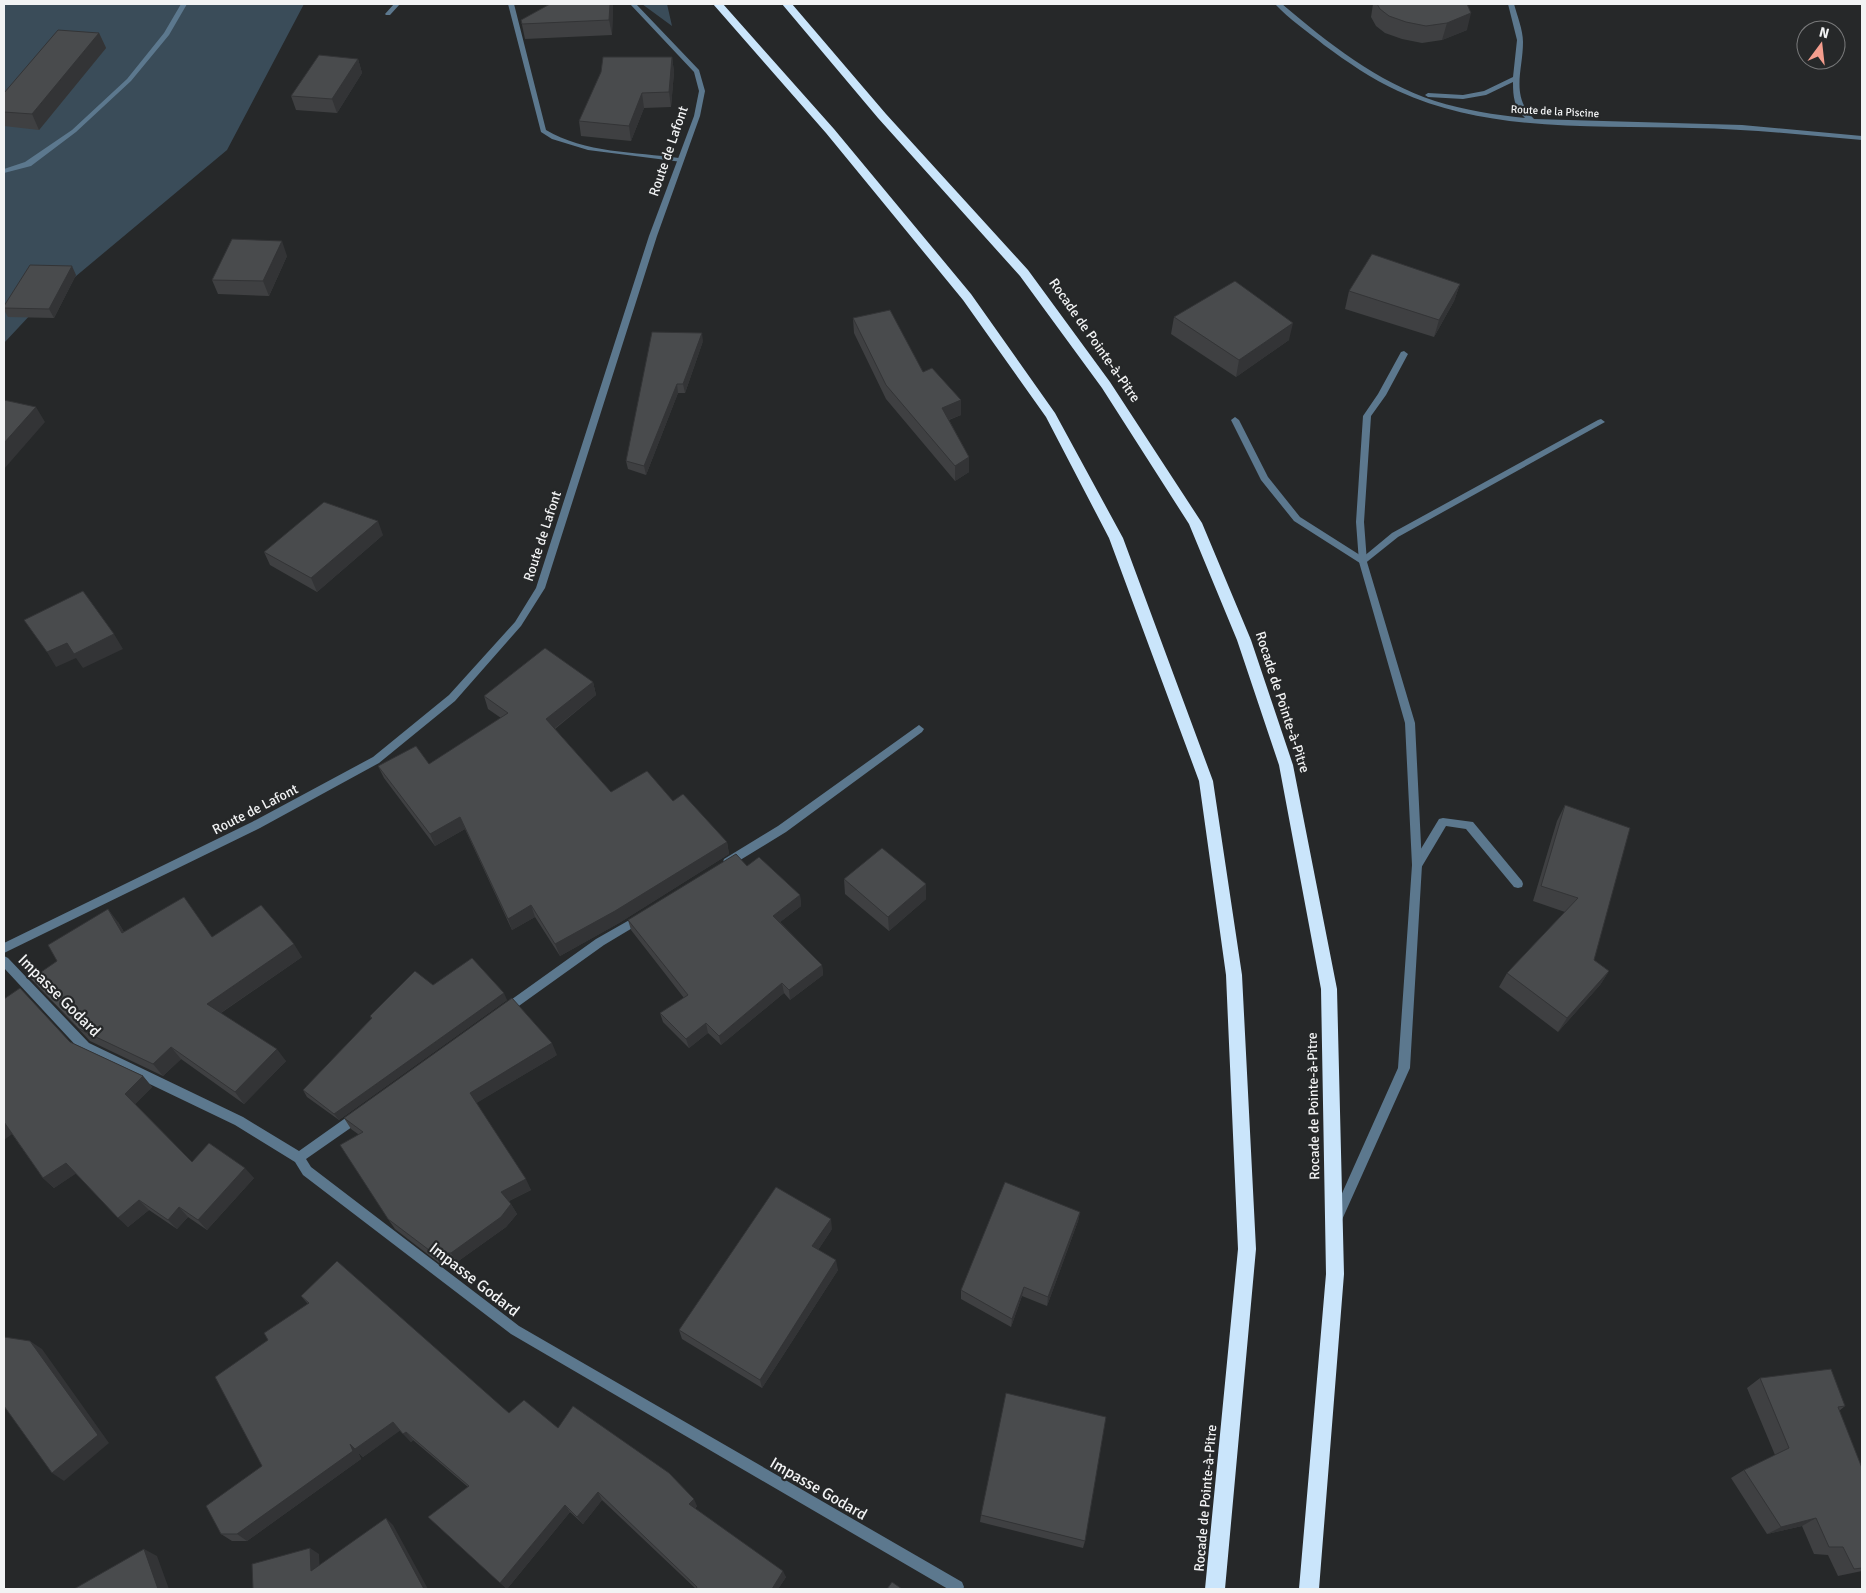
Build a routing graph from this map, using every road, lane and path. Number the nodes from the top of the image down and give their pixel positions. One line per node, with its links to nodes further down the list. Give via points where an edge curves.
1 (184, 4): 15 (street, via 167,34 129,80 74,131 28,164)
2 (397, 4): 9 (street)
3 (511, 4): 14 (street, via 543,131 551,138 573,145)
4 (633, 4): 14 (street, Route de Lafont, via 697,71 702,91 697,116)
5 (718, 4): 32 (highway, Rocade de Pointe-à-Pitre, via 830,131 967,297 1051,416 1116,538 1206,781 1234,975 1247,1249)
6 (787, 4): 30 (highway, Rocade de Pointe-à-Pitre, via 882,116 1024,273 1106,385 1195,523 1244,640 1286,765 1329,989)
7 (1278, 4): 11 (street, Route de la Piscine, via 1354,65)
8 (1511, 4): 10 (street, via 1520,40)
9 (388, 14)
10 (1516, 78): 11 (street, via 1486,93 1464,97); 12 (street, via 1517,99 1522,111)
11 (1416, 95): 12 (street, Route de la Piscine, via 1448,106)
12 (1532, 121): 13 (street, Route de la Piscine, via 1773,128)
13 (1862, 138)
14 (679, 160): 25 (street, Route de Lafont, via 540,588 518,624 452,698 376,760 256,825)
15 (4, 172)
16 (1404, 354): 19 (street, via 1367,416 1360,522)
17 (1235, 420): 19 (street, via 1264,478 1297,519)
18 (1601, 422): 19 (street, via 1395,535)
19 (1363, 562): 21 (street, via 1410,724)
20 (919, 729): 22 (street, via 782,829)
21 (1417, 865): 23 (street, via 1443,822 1469,825); 30 (street, via 1404,1068)
22 (716, 870)
23 (1518, 884)
24 (650, 912): 27 (street, via 600,942)
25 (4, 948)
26 (4, 961): 29 (street, Impasse Godard, via 85,1047 239,1121)
27 (497, 1016)
28 (371, 1107): 29 (street)
29 (299, 1158): 31 (street, Impasse Godard, via 307,1171 515,1330)
30 (1334, 1223): 33 (highway, Rocade de Pointe-à-Pitre, via 1335,1274)
31 (957, 1587)
32 (1215, 1589)
33 (1309, 1589)

